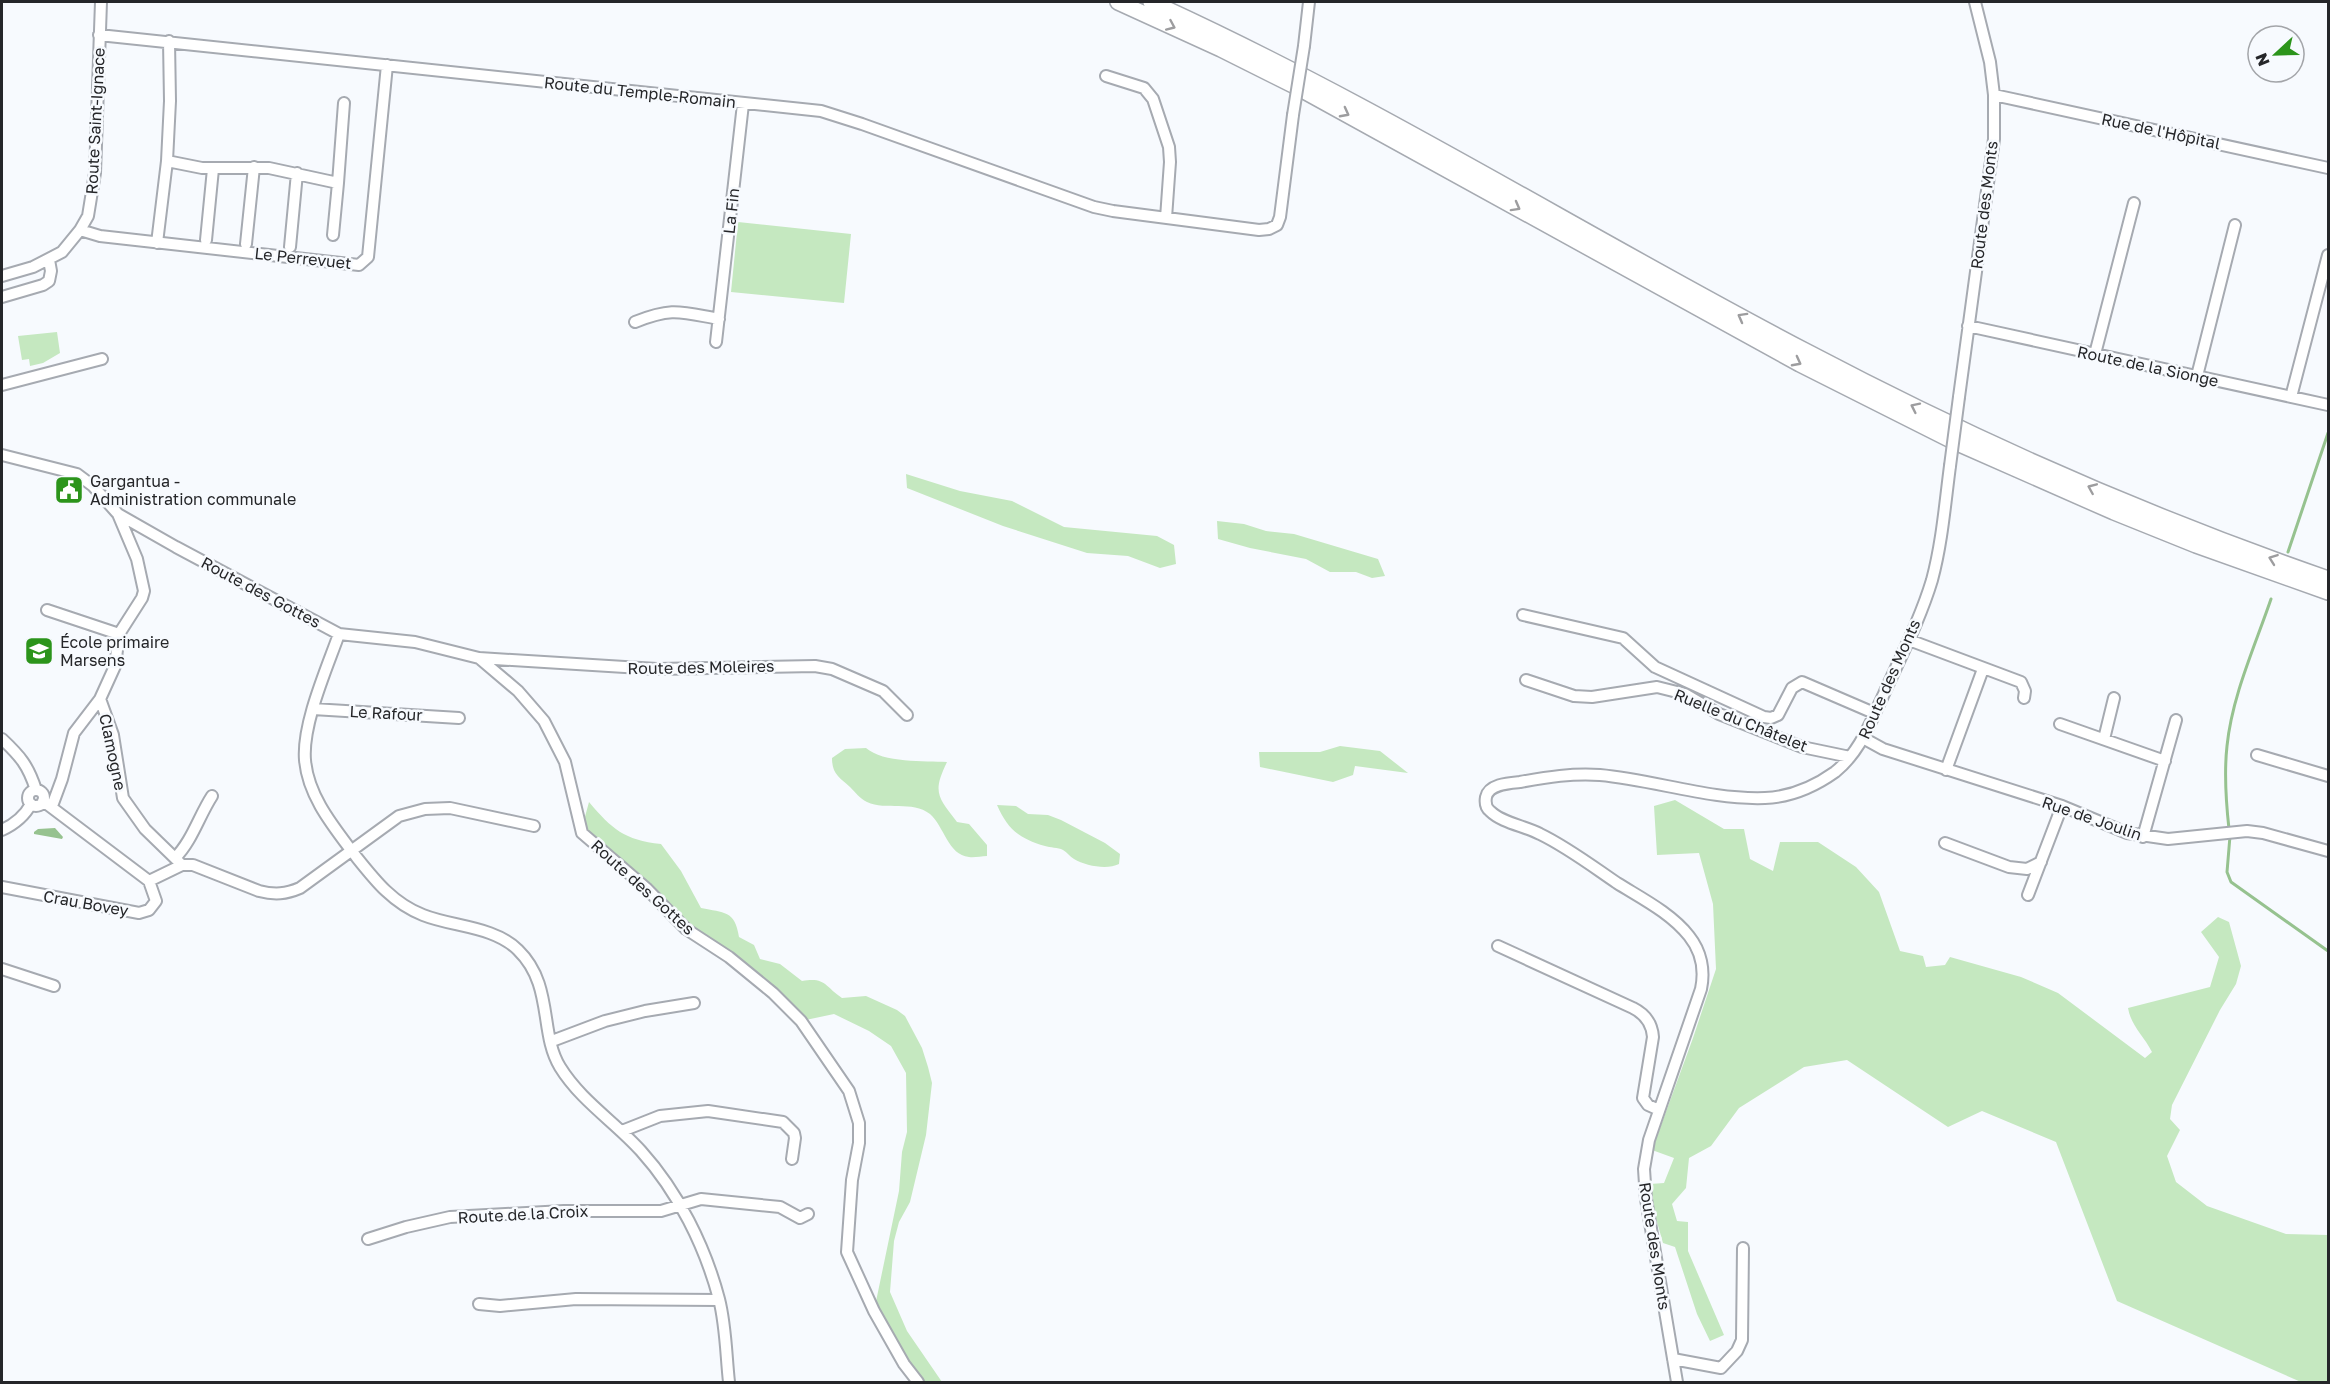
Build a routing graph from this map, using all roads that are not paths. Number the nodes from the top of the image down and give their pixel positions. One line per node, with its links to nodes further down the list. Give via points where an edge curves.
1 (100, 2): 6 (street, Route Saint-Ignace)
2 (1118, 2): 44 (highway, one-way to 44, via 1221,49 1372,127 1742,333 1878,404 2063,491)
3 (1151, 2): 45 (highway, one-way to 3, via 2130,504 1923,411 1749,321 1341,95)
4 (1309, 2): 20 (street, Route du Temple-Romain, bridge, via 1277,225 1259,230)
5 (1975, 2): 10 (street, Route des Monts)
6 (99, 35): 7 (street, Route du Temple-Romain); 22 (street, Route Saint-Ignace, via 95,173 90,208)
7 (169, 41): 8 (street, Route du Temple-Romain); 13 (street)
8 (387, 65): 12 (street, Route du Temple-Romain); 25 (street, Le Perrevuet, via 368,257 359,265)
9 (1106, 76): 20 (street, via 1144,88 1153,99 1169,154)
10 (1994, 94): 15 (street, Rue de l'Hôpital); 34 (street, Route des Monts, via 1994,139)
11 (344, 103): 18 (street)
12 (743, 104): 20 (street, Route du Temple-Romain, via 821,111 1094,207); 32 (street, La Fin)
13 (167, 161): 16 (street); 25 (street)
14 (254, 167): 16 (street); 17 (street); 26 (street)
15 (2328, 168)
16 (213, 169): 24 (street)
17 (297, 173): 18 (street); 27 (street)
18 (338, 183): 23 (street)
19 (2134, 203): 36 (street)
20 (1166, 218)
21 (2235, 225): 38 (street)
22 (80, 230): 25 (street, Le Perrevuet, via 100,237); 29 (street, Route Saint-Ignace, via 62,252)
23 (333, 236)
24 (206, 240)
25 (157, 243)
26 (246, 244)
27 (290, 247)
28 (2328, 255): 40 (street)
29 (49, 260): 30 (street, Route Saint-Ignace); 31 (street, via 49,281)
30 (2, 276)
31 (2, 297)
32 (719, 319): 33 (street, via 675,311); 35 (street, La Fin)
33 (635, 322)
34 (1968, 326): 36 (street, Route de la Sionge); 52 (street, Route des Monts, bridge, via 1939,550)
35 (716, 342)
36 (2095, 354): 38 (street, Route de la Sionge)
37 (102, 359): 39 (street)
38 (2197, 376): 40 (street, Route de la Sionge)
39 (2, 385)
40 (2291, 397): 41 (street, Route de la Sionge)
41 (2328, 405)
42 (2, 455): 43 (street, Route des Gottes, via 77,474)
43 (118, 514): 50 (street, via 137,559 144,591); 51 (street, Route des Gottes)
44 (2259, 567): 46 (highway); 47 (highway, via 2285,583)
45 (2328, 579)
46 (2328, 592)
47 (2328, 598)
48 (47, 610): 50 (street)
49 (1523, 615): 60 (street, via 1623,638 1655,667 1764,717 1779,715 1792,688 1802,682)
50 (118, 634): 57 (street, via 115,666)
51 (339, 634): 53 (street, Route des Gottes, via 415,642); 59 (street)
52 (1909, 640): 54 (street); 60 (street, Route des Monts)
53 (479, 658): 61 (street, Route des Moleires, via 657,669 815,666 884,691); 105 (street, Route des Gottes, via 518,691 544,721 565,762 582,833 686,929 773,993 801,1021 849,1091 859,1123 859,1145 852,1180 847,1252 874,1311)
54 (1983, 669): 56 (street, via 2021,682); 71 (street)
55 (1527, 680): 69 (street, Ruelle du Châtelet, via 1574,696 1592,697 1657,687 1685,694 1719,714 1802,747)
56 (2024, 698)
57 (100, 699): 76 (street, via 74,733 62,779); 84 (street, Clamogne, via 113,735 123,798 145,829)
58 (2114, 699): 67 (street)
59 (313, 709): 62 (street, Le Rafour); 82 (street, via 305,759 311,784)
60 (1874, 713): 65 (street, Route des Monts)
61 (907, 716)
62 (459, 718)
63 (2176, 720): 70 (street)
64 (2060, 724): 67 (street)
65 (1863, 738): 69 (street, Route des Monts); 71 (street, Rue de Joulin, via 1883,749)
66 (2, 739): 73 (street, via 23,759)
67 (2104, 740): 70 (street)
68 (2257, 755): 72 (street)
69 (1850, 757): 94 (street, Route des Monts, via 1817,783 1779,796 1730,796 1587,775 1511,783 1487,793 1486,806 1492,813 1562,846 1672,920 1694,943 1702,965 1702,984)
70 (2165, 760): 80 (street)
71 (1947, 770): 77 (street, Rue de Joulin)
72 (2328, 776)
73 (36, 790): 75 (street, via 28,795); 76 (street, via 43,793)
74 (212, 796): 84 (street)
75 (31, 804): 76 (street); 79 (street, via 26,813)
76 (48, 804): 86 (street)
77 (2061, 806): 80 (street, Rue de Joulin); 85 (street)
78 (534, 826): 82 (street, via 450,808 425,809 399,816)
79 (2, 830)
80 (2143, 837): 83 (street, Rue de Joulin, via 2263,833)
81 (1945, 843): 85 (street, via 2008,867 2027,869)
82 (351, 850): 84 (street, via 300,888 286,893 259,891); 93 (street, via 381,889 402,904 423,915 493,935 517,948 531,965 539,985)
83 (2328, 851)
84 (179, 862): 86 (street)
85 (2041, 862): 88 (street)
86 (149, 881): 87 (street, Crau Bovey, via 156,901 139,913)
87 (2, 887)
88 (2028, 895)
89 (1498, 946): 94 (street, via 1644,1015 1653,1037 1643,1098)
90 (2, 969): 91 (street)
91 (54, 986)
92 (694, 1003): 93 (street, via 604,1021)
93 (552, 1041): 95 (street, via 558,1064 578,1092)
94 (1659, 1110): 103 (street, Route des Monts, via 1646,1150 1644,1178)
95 (622, 1131): 96 (street, via 660,1116 708,1111 783,1122 794,1133); 97 (street, via 660,1174)
96 (792, 1159)
97 (680, 1205): 98 (street, Route de la Croix, via 701,1199 780,1207 800,1218); 99 (street, Route de la Croix, via 661,1211 450,1217); 101 (street)
98 (808, 1214)
99 (368, 1239)
100 (1743, 1248): 103 (street, via 1743,1334 1737,1351 1720,1368)
101 (719, 1300): 102 (street, via 576,1299 500,1306); 104 (street)
102 (480, 1304)
103 (1673, 1359): 106 (street, Route des Monts)
104 (729, 1383)
105 (918, 1383)
106 (1677, 1383)

